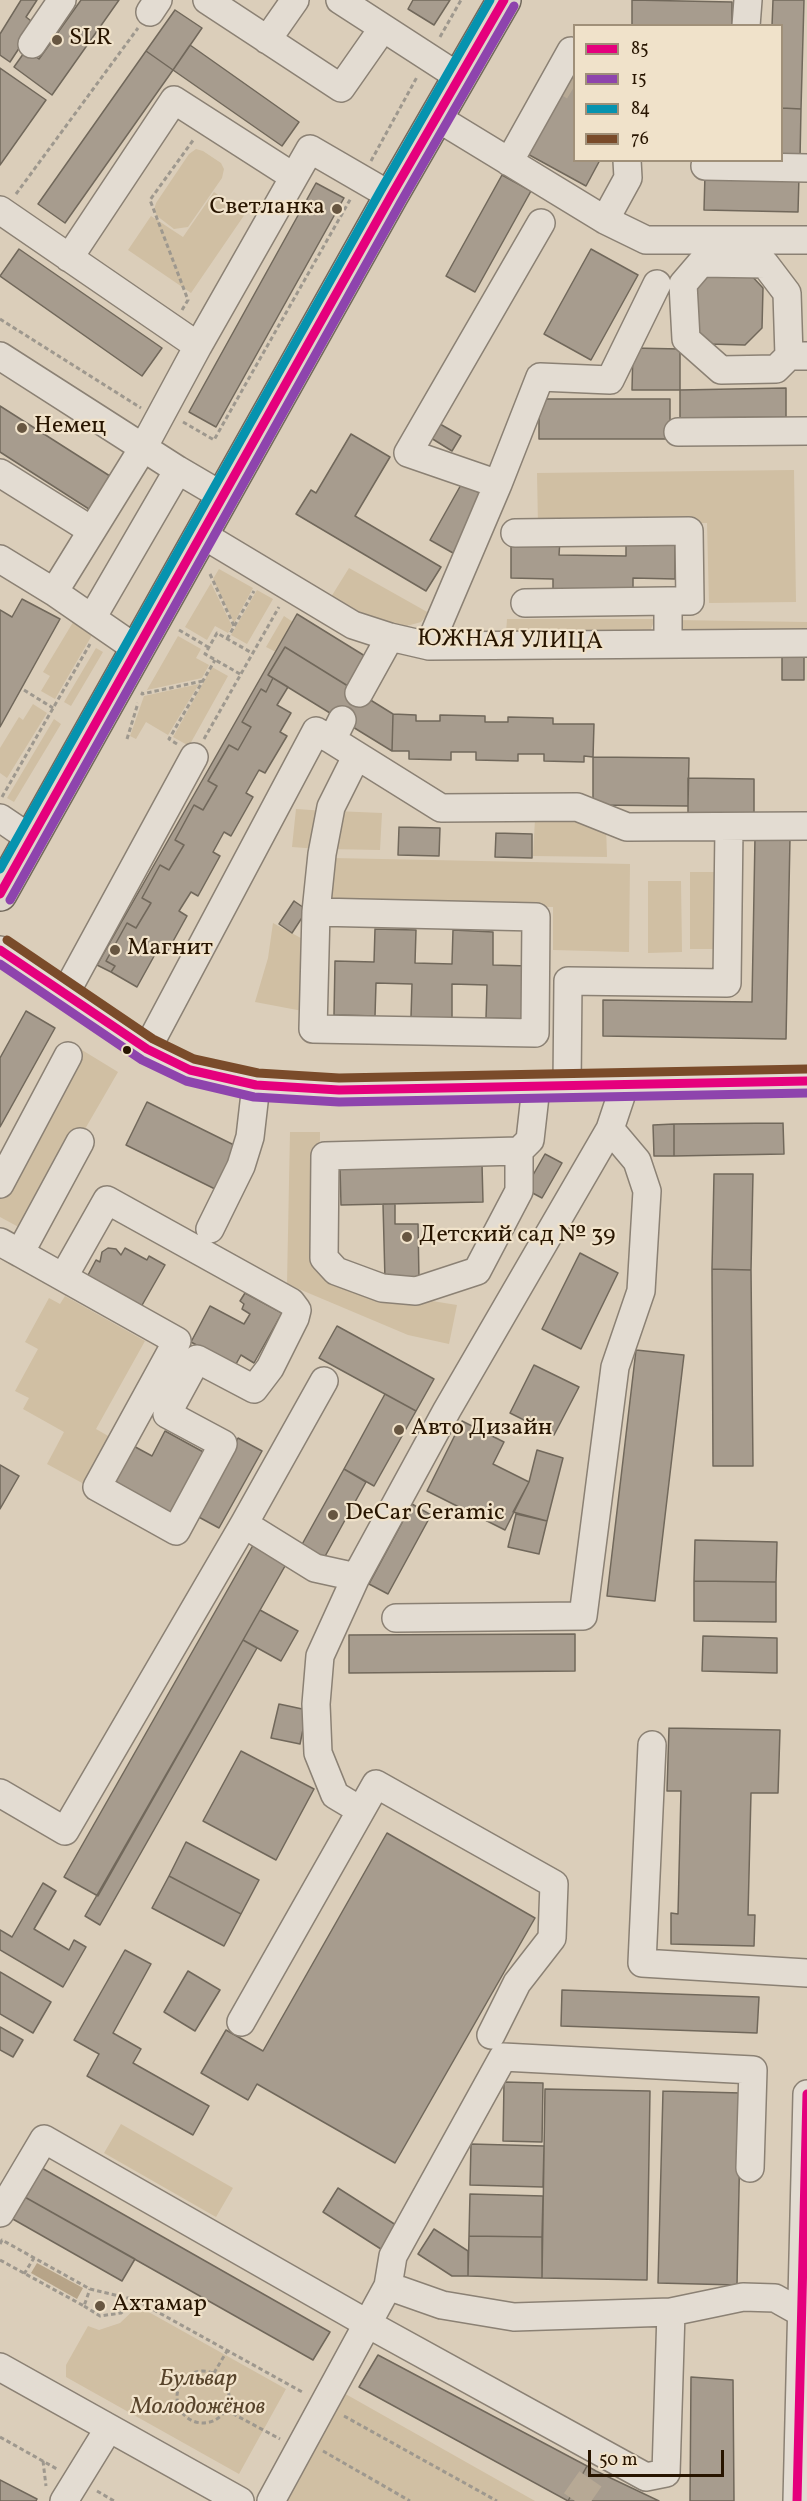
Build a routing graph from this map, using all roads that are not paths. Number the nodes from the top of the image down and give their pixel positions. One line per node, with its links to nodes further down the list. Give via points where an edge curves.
1 (62, 0): 10 (street)
2 (207, 0): 9 (street)
3 (295, 0): 9 (street)
4 (340, 0): 8 (street)
5 (504, 0): 12 (main road)
6 (748, 0): 7 (street)
7 (746, 24)
8 (382, 28): 9 (street, via 341,88); 12 (street)
9 (267, 40)
10 (32, 44)
11 (571, 51): 14 (street, via 560,79)
12 (459, 77): 13 (main road)
13 (436, 117): 14 (street); 19 (main road)
14 (509, 162): 21 (street)
15 (627, 162): 21 (street, via 628,178)
16 (705, 166): 17 (street)
17 (807, 168)
18 (294, 177): 19 (street, via 310,149); 24 (street, via 174,100); 26 (street)
19 (391, 196): 35 (main road)
20 (1, 213): 24 (street)
21 (605, 220): 23 (street, via 646,240)
22 (541, 223): 34 (street, via 408,453)
23 (807, 240)
24 (69, 258): 26 (street)
25 (657, 284): 34 (street, via 610,380 540,377)
26 (198, 346): 31 (street)
27 (0, 356): 31 (street)
28 (798, 356): 28 (street, via 777,369 721,370 686,339 683,284 701,263 765,264 787,292)
29 (807, 431): 30 (street)
30 (678, 432)
31 (143, 448): 32 (street); 36 (street)
32 (178, 470): 35 (street); 43 (street)
33 (0, 473): 36 (street)
34 (498, 484): 47 (street)
35 (224, 497): 38 (main road)
36 (91, 530): 40 (street)
37 (515, 533): 41 (street, via 689,531 690,601)
38 (203, 535): 44 (street, ЮЖНАЯ УЛИЦА, via 353,625); 48 (main road)
39 (0, 559): 40 (street)
40 (54, 592): 43 (street)
41 (668, 601): 42 (street); 46 (street)
42 (525, 603)
43 (97, 621): 48 (street)
44 (390, 637): 47 (street, ЮЖНАЯ УЛИЦА); 49 (street)
45 (807, 643): 46 (street, ЮЖНАЯ УЛИЦА)
46 (668, 644): 47 (street, ЮЖНАЯ УЛИЦА)
47 (429, 646)
48 (138, 650): 55 (main road)
49 (359, 693)
50 (195, 755): 59 (street)
51 (356, 757): 54 (street, via 441,808 577,807 627,827); 57 (street, via 331,807); 60 (street, via 337,730 316,731)
52 (0, 818): 55 (street)
53 (807, 826): 54 (street)
54 (729, 828): 65 (street, via 727,983 568,981)
55 (31, 839): 56 (main road)
56 (0, 894)
57 (316, 912): 57 (street, via 313,1029 535,1033 536,917)
58 (0, 950): 59 (street)
59 (64, 994): 60 (street)
60 (147, 1049): 63 (street, via 190,1070)
61 (68, 1056): 70 (street)
62 (807, 1082): 66 (street)
63 (256, 1085): 64 (street, via 339,1090); 71 (street, via 250,1137 241,1166)
64 (536, 1087): 65 (street); 69 (street, via 530,1140)
65 (567, 1087): 66 (street)
66 (624, 1087): 67 (street)
67 (609, 1129): 76 (street); 77 (street, via 638,1161 648,1191 641,1292 615,1367 583,1616)
68 (80, 1142): 72 (street)
69 (519, 1151): 69 (street, via 519,1191 477,1271 416,1291 382,1288 336,1271 324,1258 325,1156)
70 (0, 1184)
71 (210, 1229)
72 (10, 1247): 73 (street)
73 (64, 1276): 73 (street, via 177,1341 97,1487 176,1531 223,1444 167,1414 197,1359 254,1389 270,1368 297,1310 291,1302 107,1200)
74 (324, 1381): 75 (street)
75 (244, 1524): 76 (street, via 315,1568); 79 (street, via 65,1831)
76 (356, 1577): 80 (street, via 320,1656 316,1704 318,1753 335,1795)
77 (396, 1618)
78 (652, 1745): 81 (street, via 642,1964)
79 (0, 1793)
80 (360, 1810): 82 (street); 83 (street, via 376,1784 554,1884 552,1938 517,1983)
81 (807, 1972)
82 (241, 2022)
83 (491, 2035)
84 (807, 2094): 89 (street)
85 (750, 2168): 87 (street, via 753,2070 503,2057 393,2256)
86 (0, 2212): 90 (street, via 44,2139)
87 (388, 2286): 88 (street, via 442,2305 514,2317); 90 (street)
88 (671, 2312): 89 (street, via 743,2297 775,2298); 90 (street, via 666,2473 646,2477 601,2463)
89 (804, 2313): 96 (street)
90 (368, 2324): 95 (street)
91 (0, 2367): 92 (street)
92 (109, 2428): 93 (street); 94 (street)
93 (55, 2496)
94 (240, 2501)
95 (271, 2501)
96 (796, 2501)

